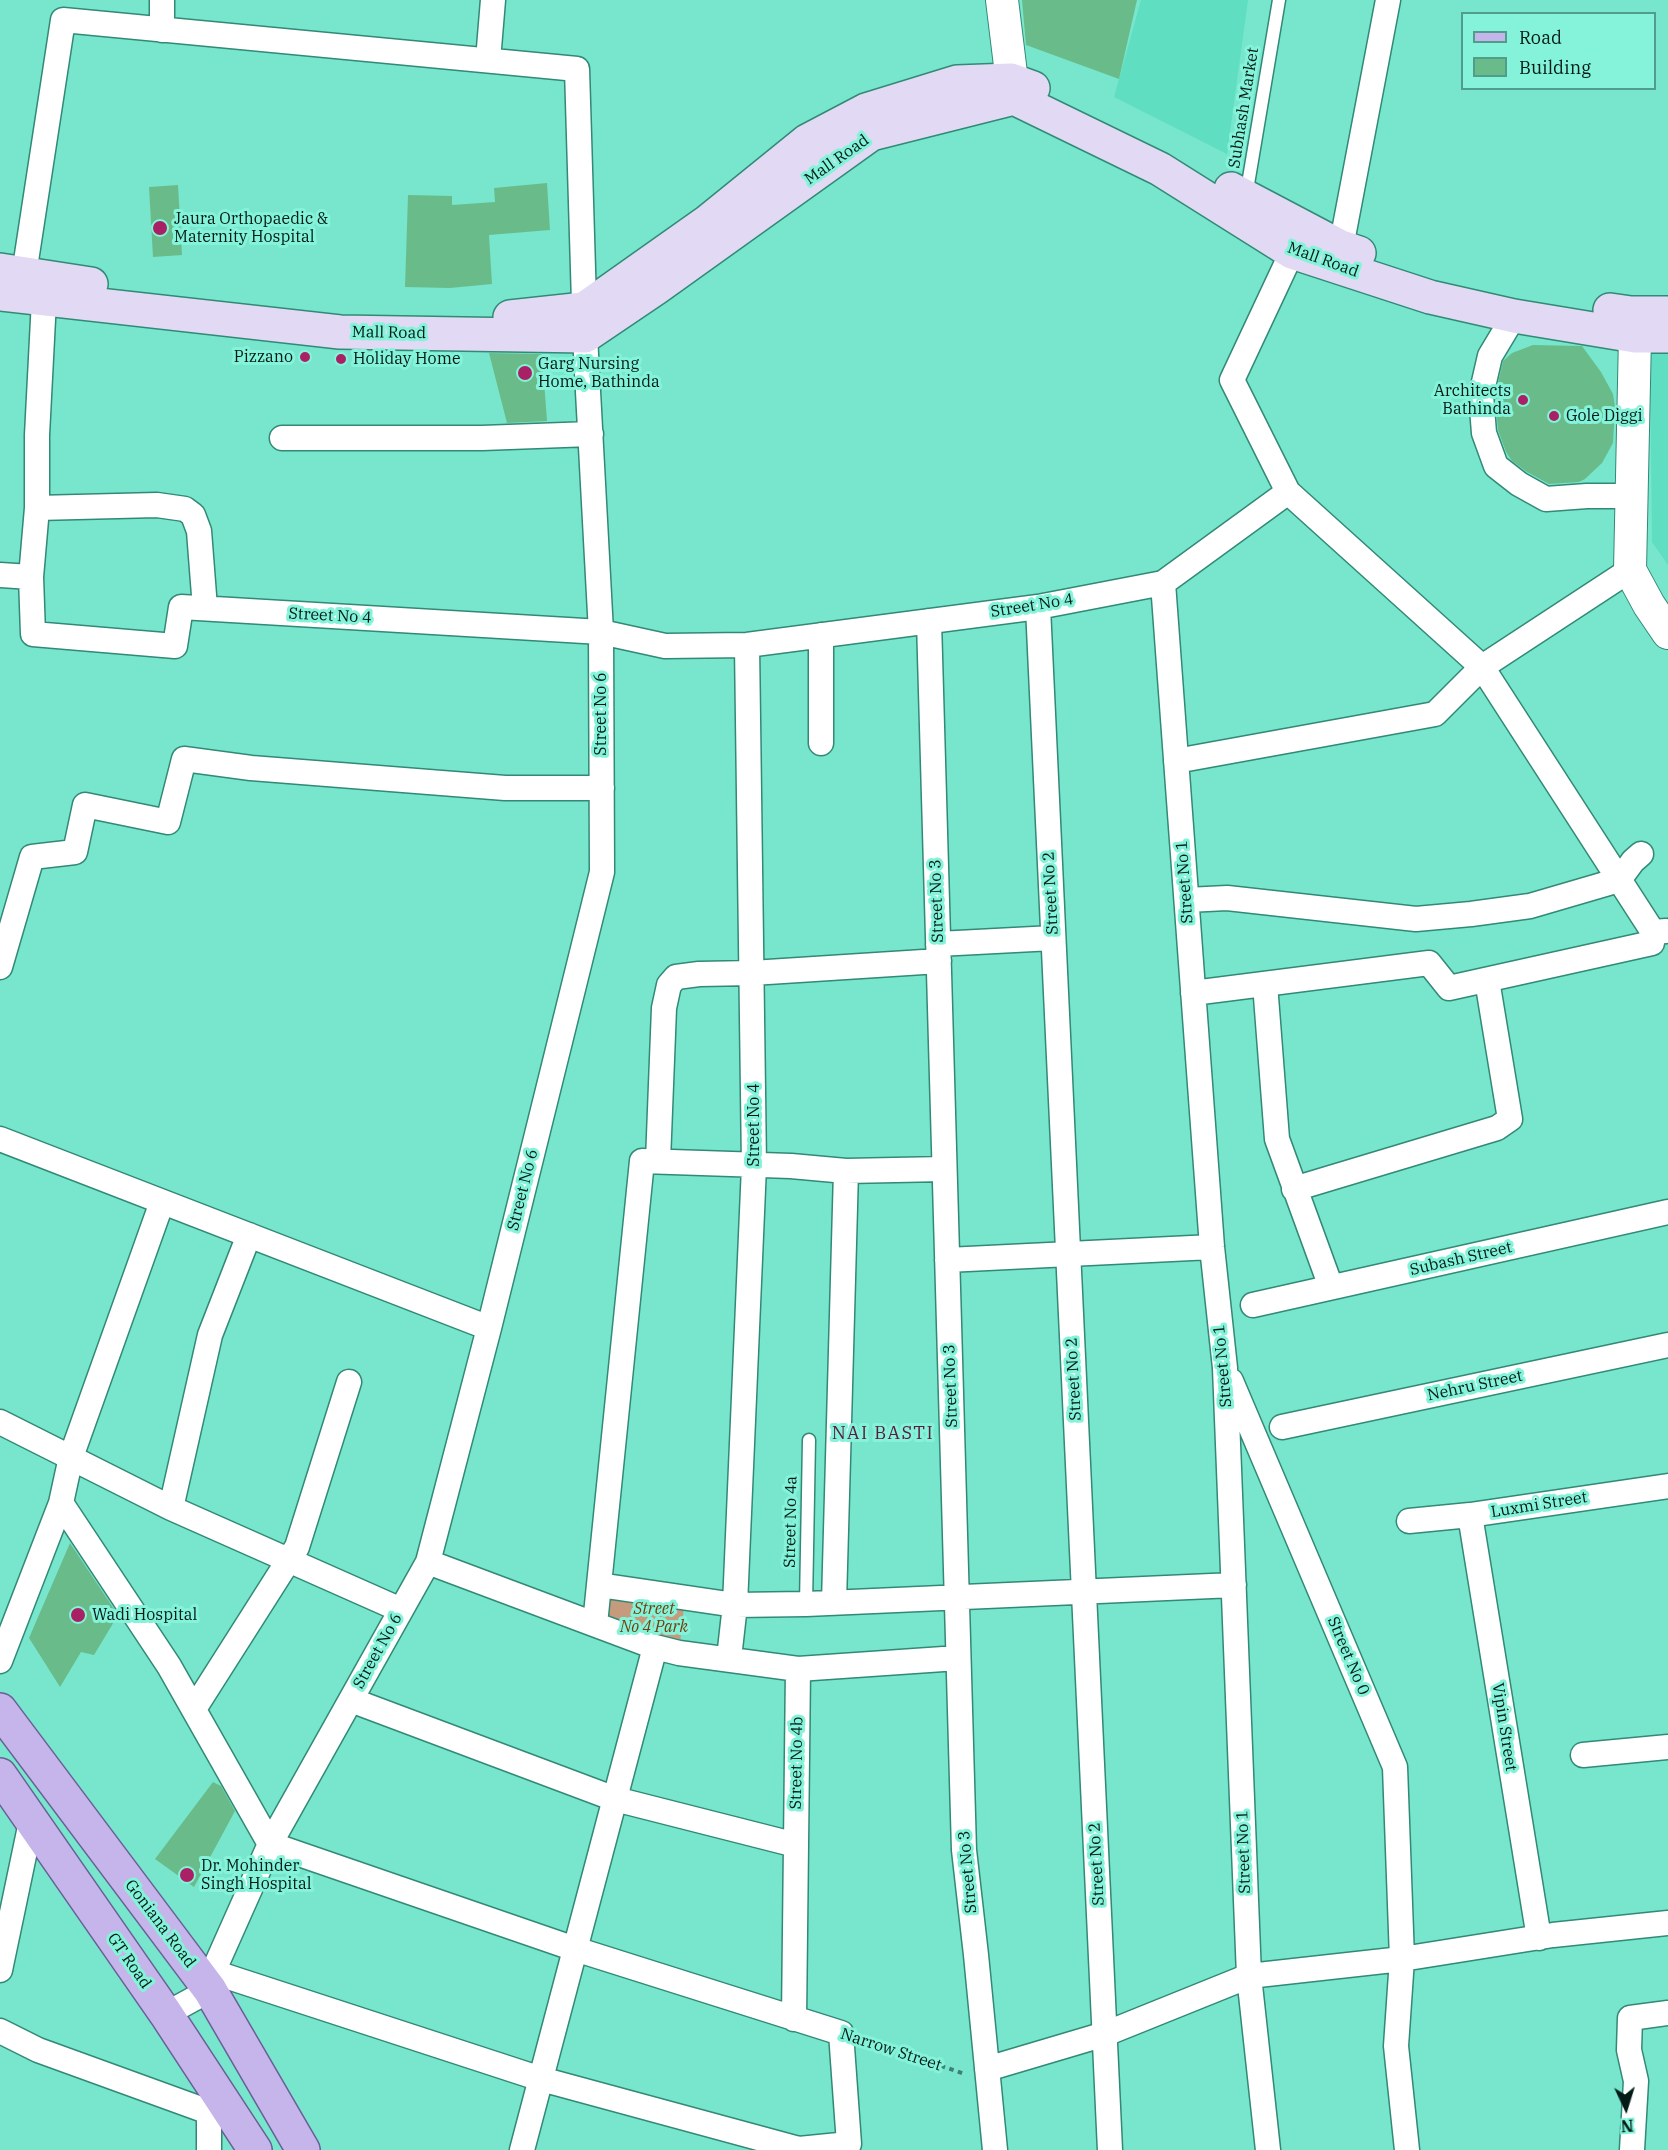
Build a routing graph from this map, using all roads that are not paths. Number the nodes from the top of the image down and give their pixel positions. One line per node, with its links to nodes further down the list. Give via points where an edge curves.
1 (162, 0): 6 (street)
2 (493, 0): 7 (street)
3 (1002, 0): 8 (street)
4 (1279, 0): 9 (lane, Subhash Market)
5 (1388, 0): 11 (street)
6 (162, 30): 7 (street); 12 (street, via 63,20)
7 (488, 60): 16 (street, Street No 6, via 577,69)
8 (1013, 89): 9 (main road, Mall Road, via 1160,169); 16 (main road, Mall Road, via 872,134 656,288)
9 (1244, 209): 10 (main road, Mall Road); 11 (main road)
10 (1292, 252): 11 (main road, Mall Road); 21 (street, via 1232,380)
11 (1340, 256): 14 (main road, via 1446,285 1630,313); 15 (main road, Mall Road, via 1430,297)
12 (8, 279): 13 (main road, Mall Road); 16 (main road, via 308,311)
13 (44, 300): 16 (main road, Mall Road, via 340,332); 23 (street)
14 (1668, 313)
15 (1514, 316): 17 (main road, Mall Road); 22 (street, via 1490,356 1481,395 1484,433 1496,466 1546,499)
16 (585, 322): 19 (street, Street No 6)
17 (1635, 336): 18 (main road, Mall Road); 22 (street)
18 (1668, 336)
19 (591, 434): 20 (street); 31 (street, Street No 6)
20 (282, 438)
21 (1288, 492): 27 (street, Street No 4); 35 (street)
22 (1633, 496): 24 (street)
23 (37, 508): 26 (street); 29 (street, via 157,505 184,509 193,515 200,531)
24 (1630, 570): 32 (street); 35 (street)
25 (0, 575): 26 (street)
26 (30, 577): 29 (street, Street No 4, via 33,634 175,645 181,607)
27 (1163, 583): 28 (street, Street No 4); 37 (street, Street No 1)
28 (1038, 607): 30 (street, Street No 4); 43 (street, Street No 2)
29 (205, 608): 31 (street, Street No 4)
30 (929, 621): 33 (street, Street No 4); 44 (street, Street No 3)
31 (601, 632): 34 (street, Street No 4, via 665,646); 38 (street, Street No 6)
32 (1668, 633)
33 (821, 635): 34 (street, Street No 4); 36 (street)
34 (747, 645): 46 (street, Street No 4)
35 (1482, 667): 37 (street, via 1435,714); 40 (street)
36 (821, 743)
37 (1176, 761): 41 (street, Street No 1)
38 (602, 788): 45 (street, via 505,788 184,759 168,822 85,805 75,852 32,857); 64 (street, Street No 6, via 602,872)
39 (1641, 854): 40 (street)
40 (1619, 880): 41 (street, via 1530,906 1416,919 1227,898); 42 (street)
41 (1187, 900): 49 (street, Street No 1)
42 (1660, 931): 47 (street, via 1652,943)
43 (1053, 938): 44 (street); 60 (street, Street No 2)
44 (938, 952): 46 (street); 53 (street, Street No 3)
45 (0, 968)
46 (752, 973): 51 (street, via 699,974 676,978 669,985 664,1008); 52 (street, Street No 4)
47 (1487, 980): 48 (street, via 1449,988 1429,963); 55 (street, via 1510,1119 1497,1128)
48 (1265, 984): 49 (street); 55 (street, via 1277,1139)
49 (1194, 993): 59 (street, Street No 1)
50 (0, 1139): 56 (street)
51 (658, 1161): 52 (street); 79 (street, via 642,1161)
52 (754, 1166): 54 (street); 85 (street, Street No 4)
53 (944, 1169): 54 (street); 61 (street, Street No 3)
54 (846, 1171): 83 (street)
55 (1294, 1189): 62 (street)
56 (162, 1202): 58 (street); 71 (street)
57 (1668, 1212): 62 (street, Subash Street)
58 (249, 1235): 64 (street); 74 (street, via 210,1335)
59 (1212, 1247): 60 (street); 66 (street, Street No 1)
60 (1068, 1255): 61 (street); 81 (street, Street No 2)
61 (947, 1260): 82 (street, Street No 3)
62 (1331, 1287): 63 (street, Subash Street)
63 (1253, 1305)
64 (489, 1328): 78 (street, Street No 6)
65 (1668, 1345): 69 (street, Nehru Street)
66 (1225, 1368): 80 (street, Street No 1); 106 (street, Street No 0, via 1395,1767)
67 (349, 1382): 77 (street)
68 (0, 1422): 71 (street)
69 (1282, 1427)
70 (809, 1440): 84 (lane, Street No 4a)
71 (71, 1457): 73 (street); 74 (street)
72 (1668, 1486): 75 (street, Luxmi Street)
73 (61, 1503): 91 (street); 94 (street)
74 (171, 1508): 77 (street)
75 (1470, 1515): 76 (street, Luxmi Street); 104 (street, Vipin Street)
76 (1409, 1521)
77 (290, 1560): 86 (street); 94 (street)
78 (428, 1562): 86 (street, Street No 6); 87 (street)
79 (599, 1585): 85 (street); 87 (street)
80 (1234, 1585): 81 (street); 108 (street, Street No 1)
81 (1084, 1592): 82 (street); 114 (street, Street No 2)
82 (957, 1597): 83 (street); 90 (street, Street No 3)
83 (834, 1602): 84 (street)
84 (806, 1604): 85 (street)
85 (735, 1605): 89 (street, Street No 4)
86 (402, 1610): 93 (street, Street No 6)
87 (595, 1624): 88 (street)
88 (656, 1647): 89 (street); 99 (street)
89 (729, 1658): 92 (street)
90 (958, 1658): 92 (street); 115 (street, Street No 3, via 964,1850)
91 (0, 1661)
92 (798, 1669): 102 (street, Street No 4b)
93 (351, 1700): 99 (street); 101 (street, Street No 6)
94 (194, 1709): 101 (street)
95 (0, 1710): 109 (main road, Goniana Road)
96 (1668, 1747): 97 (street)
97 (1583, 1755)
98 (0, 1775): 100 (main road, GT Road)
99 (615, 1799): 102 (street); 105 (street)
100 (31, 1822): 107 (street); 111 (main road, GT Road)
101 (270, 1844): 105 (street, Narrow Street); 109 (street, Street No 6)
102 (796, 1845): 112 (street, Street No 4b)
103 (1668, 1923): 104 (street)
104 (1539, 1938): 106 (street)
105 (575, 1949): 112 (street, Narrow Street); 116 (street)
106 (1402, 1959): 108 (street); 126 (street, Street No 0, via 1396,2046)
107 (0, 1970)
108 (1249, 1976): 114 (street); 125 (street, Street No 1)
109 (211, 1981): 111 (street); 116 (street); 120 (main road, Goniana Road)
110 (1668, 2013): 127 (street, via 1630,2018 1629,2050 1636,2081)
111 (166, 2014): 117 (main road, GT Road)
112 (794, 2019): 122 (street, Narrow Street, via 841,2033 849,2144)
113 (0, 2031): 117 (street, via 38,2050)
114 (1105, 2034): 115 (street); 124 (street, Street No 2)
115 (988, 2075): 123 (street, Street No 3)
116 (541, 2079): 121 (street); 122 (street)
117 (213, 2102): 118 (street); 119 (main road, GT Road)
118 (209, 2150)
119 (255, 2150)
120 (303, 2150)
121 (522, 2150)
122 (799, 2150)
123 (994, 2150)
124 (1110, 2150)
125 (1268, 2150)
126 (1407, 2150)
127 (1632, 2150)

